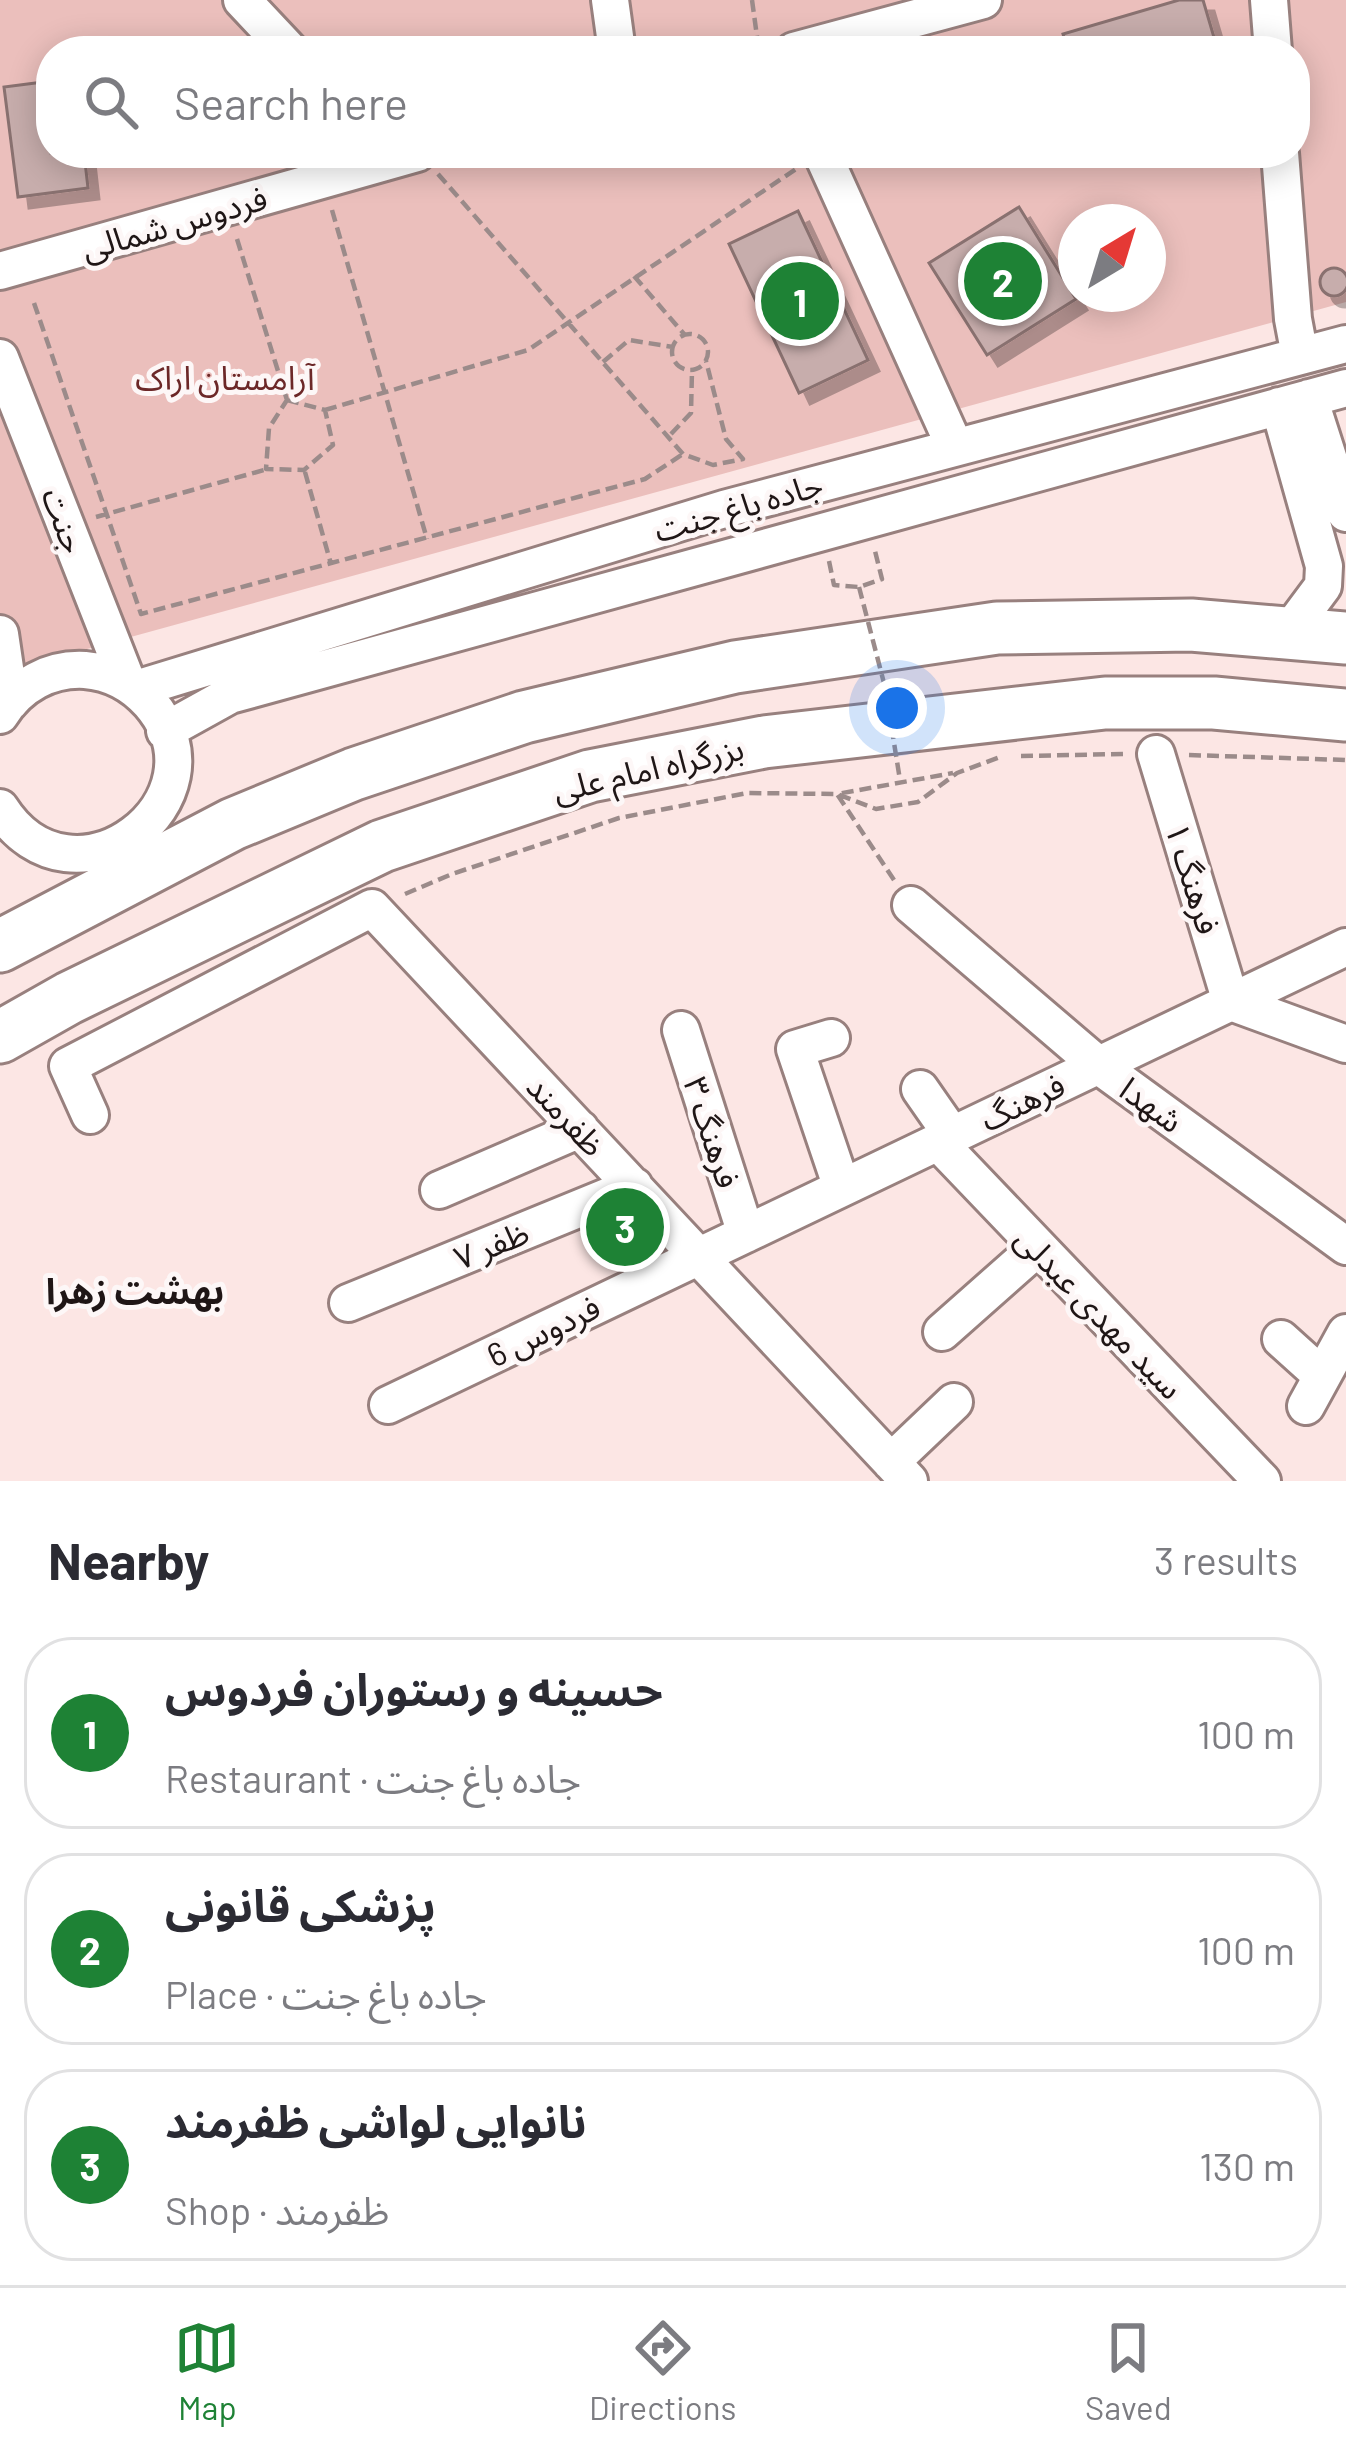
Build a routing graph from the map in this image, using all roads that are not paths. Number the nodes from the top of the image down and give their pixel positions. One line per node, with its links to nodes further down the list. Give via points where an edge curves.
1 (242, 0): 5 (street)
2 (610, 0): 6 (street)
3 (983, 0): 7 (street)
4 (1269, 0): 8 (street)
5 (276, 36)
6 (615, 36)
7 (850, 36)
8 (1272, 36)
9 (370, 168): 12 (street, فردوس شمالی)
10 (816, 168): 18 (street)
11 (1281, 168): 14 (street)
12 (0, 271)
13 (1346, 344): 14 (street, جاده باغ جنت)
14 (1300, 356): 18 (street, جاده باغ جنت)
15 (0, 358): 23 (street, جنت)
16 (1346, 388): 17 (street, جاده باغ جنت)
17 (1294, 402): 19 (street); 20 (street, via 1324,566 1323,586); 26 (street, جاده باغ جنت, via 230,695)
18 (954, 445): 23 (street, جاده باغ جنت)
19 (1346, 513)
20 (1288, 633): 22 (highway); 30 (highway, via 1191,625 997,628 735,667 524,717 233,824)
21 (0, 634): 24 (street)
22 (1346, 638)
23 (132, 687): 24 (street, via 96,671 61,671 28,685); 26 (street, جنت)
24 (5, 708)
25 (1346, 715): 34 (highway, بزرگراه امام علی, via 1105,703 764,742 590,776 382,846)
26 (165, 731): 28 (street, via 172,766 164,800 144,828 115,847 54,850 23,835)
27 (1156, 754): 32 (street, فرهنگ ۱)
28 (0, 808)
29 (911, 905): 37 (street, شهدا)
30 (0, 946)
31 (1346, 947): 32 (street, فرهنگ)
32 (1232, 1002): 36 (street); 37 (street, فرهنگ)
33 (681, 1030): 45 (street, فرهنگ ۳)
34 (0, 1037)
35 (831, 1038): 43 (street, via 794,1049)
36 (1346, 1044)
37 (1098, 1064): 41 (street, فرهنگ); 46 (street, شهدا)
38 (920, 1089): 41 (street, سید مهدی عبدلی)
39 (90, 1114): 40 (street, ظفرمند, via 68,1066 372,908)
40 (580, 1129): 42 (street, ظفرمند); 44 (street)
41 (945, 1139): 43 (street, فرهنگ); 47 (street, سید مهدی عبدلی)
42 (634, 1186): 48 (street, ظفرمند); 49 (street, ظفر ۷)
43 (842, 1188): 45 (street, فرهنگ)
44 (439, 1190)
45 (746, 1234): 48 (street, فرهنگ)
46 (1346, 1246)
47 (1038, 1247): 50 (street); 57 (street, سید مهدی عبدلی)
48 (699, 1256): 55 (street, فردوس 6); 56 (street, ظفرمند)
49 (348, 1303)
50 (942, 1332)
51 (1346, 1333): 53 (street)
52 (1280, 1339): 53 (street)
53 (1323, 1393)
54 (954, 1402): 56 (street)
55 (388, 1405)
56 (900, 1471)
57 (1262, 1481)

